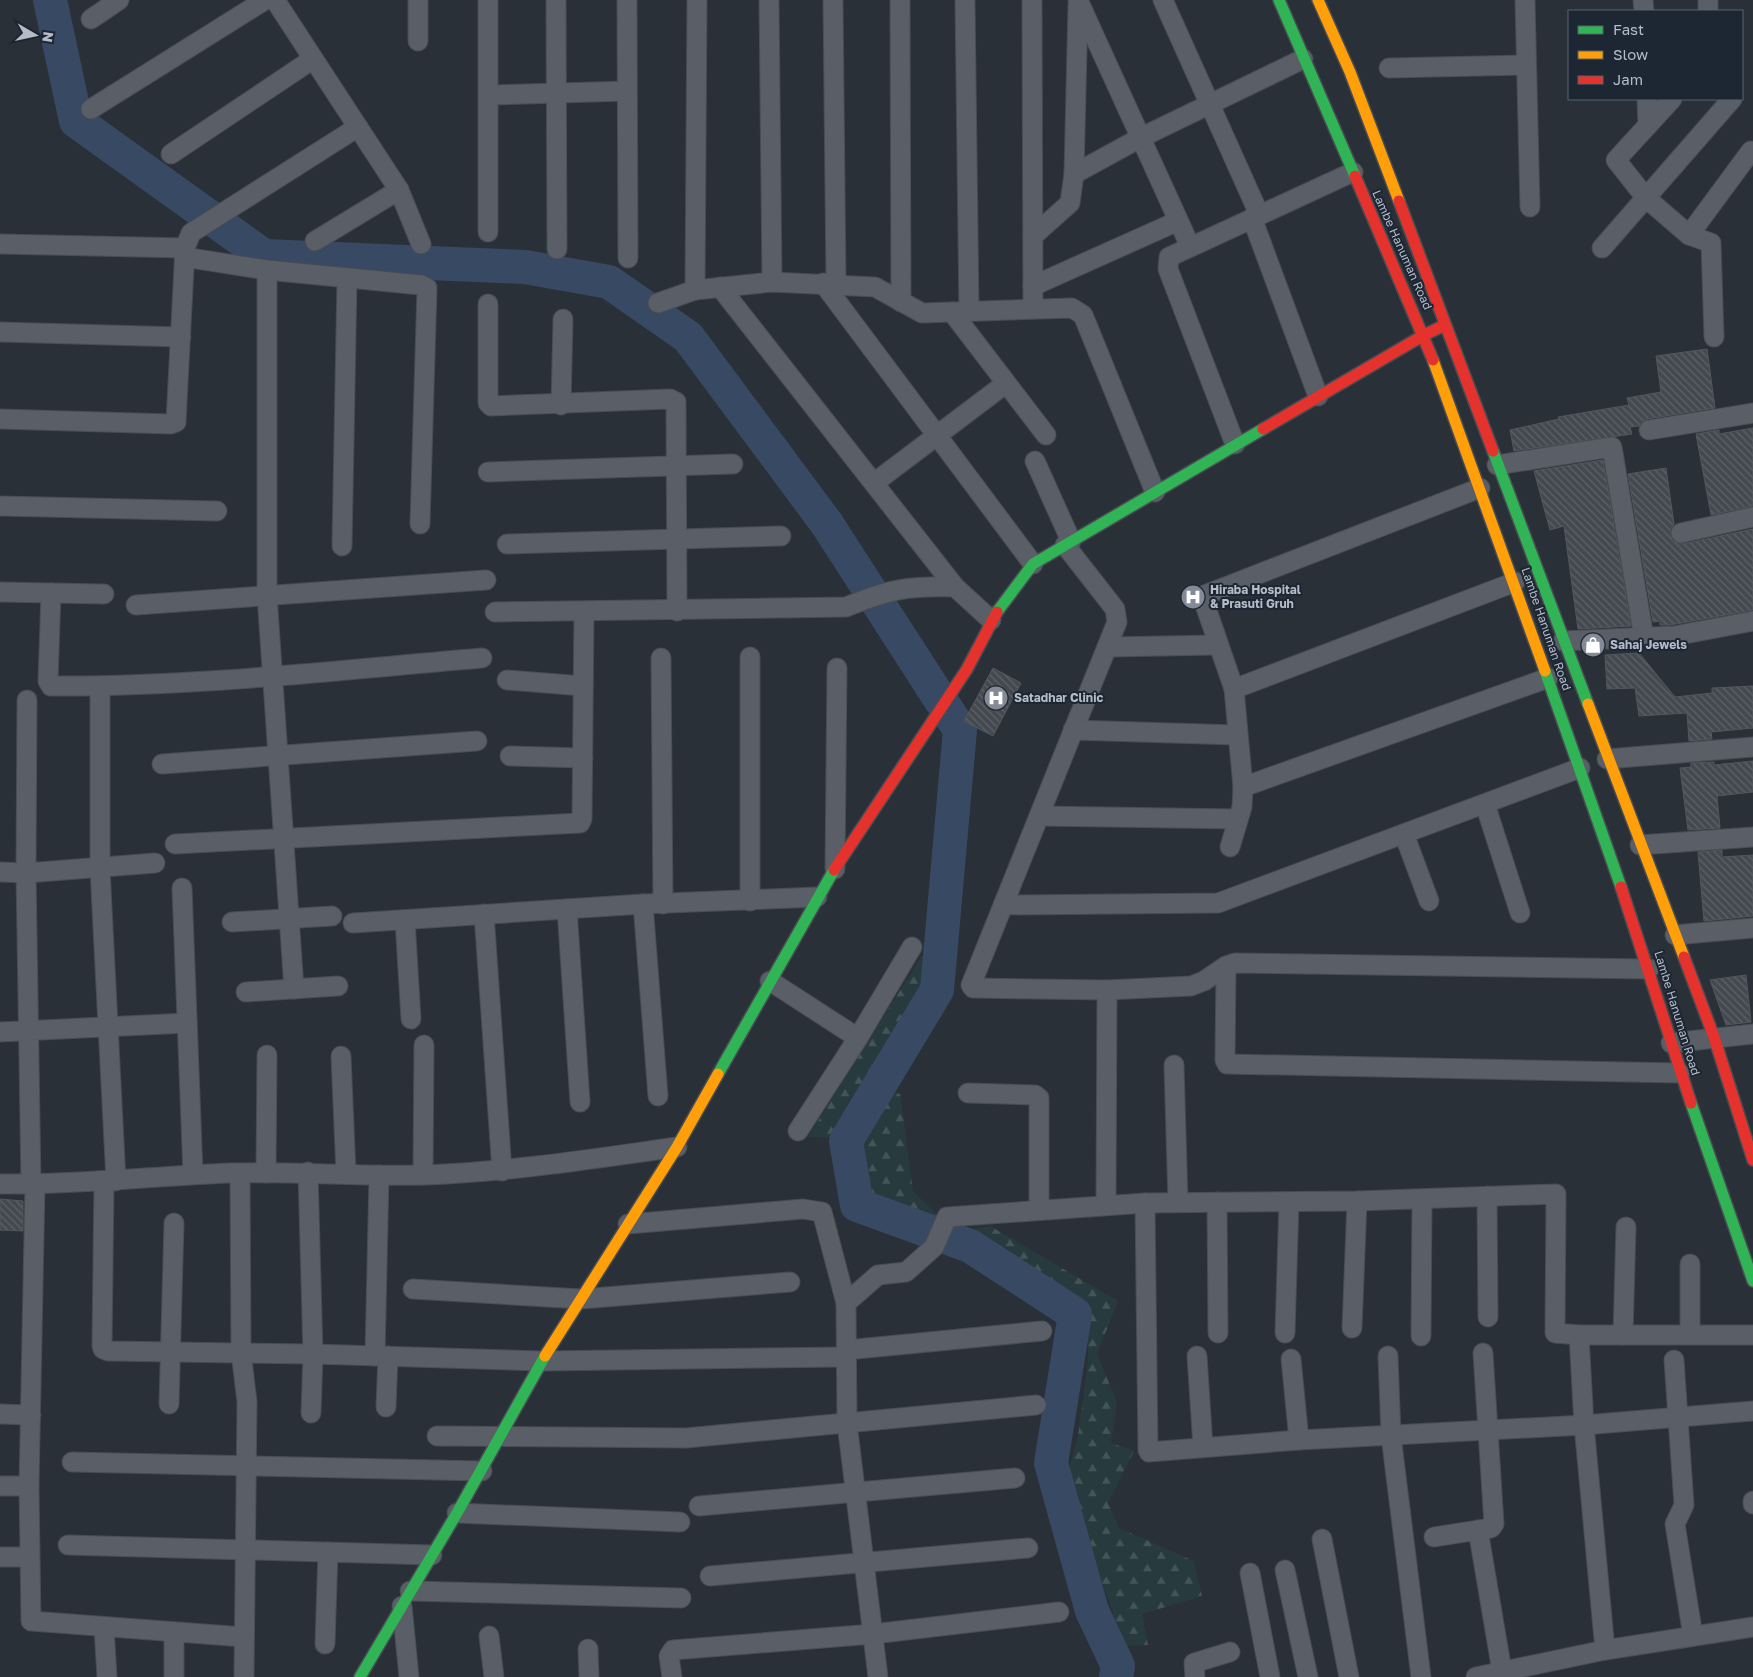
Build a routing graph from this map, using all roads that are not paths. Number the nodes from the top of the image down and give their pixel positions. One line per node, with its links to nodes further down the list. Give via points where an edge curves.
1 (119, 0): 19 (street)
2 (265, 0): 32 (street)
3 (275, 0): 21 (street)
4 (418, 0): 20 (street)
5 (488, 0): 27 (street)
6 (556, 0): 26 (street)
7 (627, 0): 25 (street)
8 (697, 0): 62 (street)
9 (769, 0): 58 (street)
10 (833, 0): 59 (street)
11 (900, 0): 63 (street)
12 (965, 0): 67 (street)
13 (1032, 0): 47 (street)
14 (1078, 0): 35 (street); 39 (street)
15 (1163, 0): 31 (street)
16 (1278, 0): 22 (street, Lambe Hanuman Road)
17 (1318, 0): 69 (street, via 1350,72)
18 (1525, 0): 23 (street)
19 (91, 19)
20 (418, 41)
21 (313, 59): 34 (street); 37 (street)
22 (1303, 59): 31 (street); 38 (street, Lambe Hanuman Road)
23 (1526, 65): 24 (street); 42 (street)
24 (1389, 68)
25 (627, 91): 26 (street); 55 (street)
26 (557, 93): 27 (street); 53 (street)
27 (490, 95): 45 (street)
28 (1647, 100): 33 (street)
29 (1671, 100): 33 (street)
30 (1731, 100): 41 (street)
31 (1210, 104): 35 (street); 43 (street)
32 (91, 109)
33 (1648, 125): 41 (street, via 1616,160)
34 (358, 127): 40 (street); 54 (street, via 197,227 191,233)
35 (1140, 138): 39 (street); 44 (street)
36 (1751, 150): 46 (street)
37 (171, 154)
38 (1352, 172): 43 (street); 71 (street, Lambe Hanuman Road)
39 (1074, 174): 47 (street, via 1070,203)
40 (400, 190): 48 (street); 50 (street)
41 (1646, 198): 46 (street); 52 (street)
42 (1530, 207)
43 (1256, 216): 51 (street); 75 (street)
44 (1178, 221): 51 (street); 60 (street)
45 (488, 232)
46 (1689, 235): 73 (street, via 1711,243)
47 (1033, 236): 60 (street)
48 (315, 241)
49 (0, 244): 54 (street)
50 (421, 244)
51 (1190, 246): 82 (street, via 1169,257 1168,269)
52 (1602, 248)
53 (558, 249)
54 (185, 253): 56 (street); 72 (street)
55 (628, 258)
56 (267, 270): 57 (street); 108 (street)
57 (346, 279): 94 (street, via 421,285 428,290); 100 (street)
58 (772, 282): 59 (street); 61 (street)
59 (830, 284): 63 (street, via 875,287); 80 (street)
60 (1033, 286): 66 (street)
61 (720, 287): 62 (street); 88 (street)
62 (695, 290): 64 (street)
63 (901, 302): 67 (street, via 922,313)
64 (658, 303)
65 (488, 304): 76 (street, via 489,405)
66 (1033, 309): 67 (street); 90 (street, via 1072,308 1083,315)
67 (961, 312): 74 (street)
68 (563, 319): 76 (street)
69 (1445, 325): 71 (street); 85 (street)
70 (0, 332): 72 (street)
71 (1424, 335): 75 (street); 89 (street, Lambe Hanuman Road)
72 (181, 337): 78 (street, via 178,419 174,424)
73 (1714, 338)
74 (1005, 384): 80 (street); 81 (street)
75 (1318, 396): 82 (street)
76 (561, 405): 86 (street, via 673,400 677,404)
77 (1753, 413): 79 (street)
78 (0, 419)
79 (1648, 430)
80 (937, 434): 88 (street); 101 (street)
81 (1046, 436)
82 (1235, 444): 90 (street)
83 (1035, 461): 98 (street)
84 (733, 464): 86 (street)
85 (1497, 465): 115 (street, via 1612,447); 116 (street)
86 (676, 466): 87 (street); 97 (street)
87 (488, 472)
88 (874, 483): 104 (street)
89 (1480, 488): 103 (street, Lambe Hanuman Road); 117 (street, via 1204,594 1202,599)
90 (1155, 492): 98 (street)
91 (0, 506): 92 (street)
92 (217, 511)
93 (1753, 517): 95 (street)
94 (420, 524)
95 (1681, 532)
96 (781, 536): 97 (street)
97 (676, 539): 99 (street); 110 (street)
98 (1068, 543): 101 (street); 118 (street, via 1117,613 1117,622)
99 (507, 544)
100 (342, 546)
101 (1033, 564): 113 (street)
102 (486, 580): 108 (street)
103 (1515, 582): 124 (street, Lambe Hanuman Road); 128 (street)
104 (955, 587): 110 (street, via 914,587 883,592 846,607); 113 (street)
105 (0, 592): 106 (street)
106 (52, 593): 107 (street); 126 (street, via 48,683 51,686)
107 (104, 594)
108 (267, 595): 109 (street); 123 (street)
109 (136, 605)
110 (677, 611): 112 (street)
111 (495, 612): 112 (street)
112 (584, 612): 127 (street)
113 (991, 620): 151 (street, via 967,669)
114 (1753, 621): 115 (street, via 1691,634)
115 (1644, 638): 116 (street)
116 (1563, 641): 137 (street)
117 (1218, 646): 118 (street); 128 (street)
118 (1107, 647): 130 (street)
119 (750, 657): 157 (street)
120 (482, 658): 123 (street)
121 (661, 658): 160 (street)
122 (837, 668): 151 (street)
123 (271, 676): 126 (street); 134 (street)
124 (1548, 678): 139 (street, Lambe Hanuman Road); 140 (street)
125 (507, 680): 127 (street)
126 (100, 686): 152 (street)
127 (583, 686): 136 (street)
128 (1234, 688): 131 (street)
129 (28, 700): 154 (street)
130 (1074, 730): 131 (street); 142 (street)
131 (1237, 735): 140 (street)
132 (477, 740): 134 (street)
133 (1753, 746): 137 (street)
134 (276, 755): 138 (street); 146 (street)
135 (510, 756): 136 (street)
136 (583, 758): 146 (street, via 582,819 577,824)
137 (1607, 759): 148 (street)
138 (162, 764)
139 (1580, 768): 141 (street); 174 (street, Lambe Hanuman Road)
140 (1243, 787): 143 (street)
141 (1485, 804): 144 (street); 163 (street)
142 (1039, 816): 143 (street); 161 (street)
143 (1238, 819): 149 (street)
144 (1404, 834): 158 (street); 161 (street, via 1218,903)
145 (1753, 837): 148 (street)
146 (283, 839): 147 (street); 166 (street)
147 (175, 844)
148 (1640, 846): 171 (street)
149 (1230, 847)
150 (156, 863): 152 (street)
151 (835, 868): 156 (street)
152 (100, 869): 154 (street); 182 (street)
153 (0, 872): 154 (street)
154 (26, 873): 183 (street)
155 (182, 888): 181 (street)
156 (816, 898): 157 (street); 175 (street)
157 (750, 901): 160 (street)
158 (1429, 902)
159 (643, 904): 160 (street); 162 (street); 195 (street)
160 (663, 904)
161 (1003, 905): 178 (street, via 971,984 973,988)
162 (566, 908): 164 (street); 196 (street)
163 (1520, 913)
164 (484, 914): 167 (street); 200 (street)
165 (332, 916): 166 (street)
166 (287, 918): 168 (street); 177 (street)
167 (405, 920): 169 (street); 180 (street)
168 (232, 922)
169 (354, 923)
170 (1753, 928): 171 (street)
171 (1675, 935): 186 (street)
172 (912, 947): 187 (street)
173 (1226, 966): 174 (street, via 1234,963); 178 (street, via 1191,986); 193 (street, via 1227,1064)
174 (1649, 969): 188 (street, Lambe Hanuman Road)
175 (770, 981): 187 (street); 198 (street)
176 (338, 986): 177 (street)
177 (294, 989): 179 (street)
178 (1107, 990): 218 (street)
179 (246, 992)
180 (410, 1019)
181 (187, 1023): 182 (street); 205 (street)
182 (107, 1027): 183 (street); 208 (street)
183 (28, 1031): 184 (street); 210 (street)
184 (0, 1032)
185 (1753, 1034): 186 (street)
186 (1714, 1037): 188 (street); 199 (street)
187 (858, 1038): 197 (street)
188 (1671, 1043): 193 (street, Lambe Hanuman Road)
189 (424, 1046): 207 (street)
190 (267, 1055): 203 (street)
191 (341, 1056): 204 (street)
192 (1174, 1065): 215 (street)
193 (1680, 1073): 224 (street, Lambe Hanuman Road)
194 (968, 1093): 219 (street, via 1035,1095 1039,1098)
195 (658, 1096)
196 (580, 1102)
197 (798, 1131)
198 (676, 1147): 200 (street); 221 (street)
199 (1753, 1160)
200 (502, 1171): 207 (street)
201 (308, 1172): 203 (street); 204 (street); 241 (street)
202 (240, 1173): 203 (street); 205 (street); 240 (street)
203 (266, 1173)
204 (346, 1173): 206 (street)
205 (193, 1174): 208 (street)
206 (379, 1175): 207 (street); 244 (street)
207 (423, 1175)
208 (110, 1181): 210 (street); 239 (street, via 103,1349 108,1352)
209 (0, 1184): 210 (street)
210 (33, 1184): 256 (street)
211 (1487, 1196): 212 (street); 229 (street); 236 (street, via 1556,1194 1554,1333)
212 (1422, 1199): 213 (street); 238 (street)
213 (1357, 1201): 217 (street); 230 (street)
214 (1145, 1202): 215 (street); 218 (street); 265 (street, via 1148,1450)
215 (1178, 1202): 216 (street)
216 (1217, 1202): 217 (street); 233 (street)
217 (1289, 1202): 232 (street)
218 (1106, 1204): 219 (street)
219 (1039, 1210): 228 (street, via 947,1217 934,1247 906,1272 878,1275)
220 (174, 1223): 239 (street)
221 (628, 1224): 227 (street); 228 (street, via 804,1209 822,1212)
222 (1626, 1227): 234 (street)
223 (1690, 1264): 235 (street)
224 (1753, 1281)
225 (790, 1282): 227 (street)
226 (412, 1289): 227 (street)
227 (581, 1299): 249 (street)
228 (846, 1303): 242 (street)
229 (1488, 1317)
230 (1352, 1328)
231 (1042, 1331): 242 (street)
232 (1285, 1332)
233 (1218, 1333)
234 (1623, 1334): 235 (street); 236 (street)
235 (1690, 1334): 237 (street)
236 (1579, 1335): 259 (street)
237 (1753, 1335)
238 (1421, 1336)
239 (172, 1351): 240 (street); 250 (street)
240 (241, 1352): 241 (street); 267 (street, via 247,1402)
241 (313, 1354): 244 (street); 254 (street)
242 (846, 1354): 249 (street); 258 (street)
243 (1483, 1354): 260 (street)
244 (382, 1356): 249 (street); 252 (street)
245 (1197, 1356): 265 (street)
246 (1388, 1356): 262 (street)
247 (1291, 1359): 264 (street)
248 (1674, 1360): 257 (street)
249 (542, 1361): 263 (street)
250 (169, 1404)
251 (1036, 1405): 258 (street)
252 (386, 1407)
253 (1753, 1411): 257 (street)
254 (311, 1413)
255 (0, 1414): 256 (street)
256 (31, 1415): 271 (street)
257 (1677, 1417): 259 (street); 298 (street, via 1684,1505 1675,1524)
258 (847, 1424): 263 (street, via 662,1439); 272 (street)
259 (1584, 1425): 260 (street); 302 (street)
260 (1486, 1429): 262 (street); 276 (street, via 1494,1524 1491,1528)
261 (436, 1436): 263 (street)
262 (1391, 1436): 264 (street); 318 (street)
263 (501, 1437): 268 (street)
264 (1298, 1440): 265 (street)
265 (1203, 1447)
266 (72, 1462): 267 (street)
267 (247, 1467): 268 (street); 281 (street)
268 (482, 1470): 274 (street)
269 (1015, 1478): 272 (street)
270 (0, 1486): 271 (street)
271 (29, 1486): 284 (street)
272 (856, 1491): 273 (street); 286 (street)
273 (699, 1506)
274 (457, 1513): 275 (street); 283 (street)
275 (680, 1522)
276 (1478, 1530): 277 (street); 304 (street)
277 (1434, 1537)
278 (1322, 1539): 317 (street)
279 (68, 1545): 281 (street)
280 (1028, 1548): 286 (street)
281 (244, 1550): 282 (street); 299 (street)
282 (328, 1552): 283 (street); 300 (street)
283 (432, 1555): 291 (street)
284 (29, 1557): 285 (street); 294 (street, via 31,1622)
285 (0, 1558)
286 (865, 1562): 289 (street); 296 (street)
287 (1285, 1570): 316 (street)
288 (1250, 1573): 315 (street)
289 (710, 1576)
290 (681, 1598): 291 (street)
291 (406, 1599): 308 (street); 309 (street)
292 (1059, 1612): 296 (street)
293 (1753, 1627): 298 (street)
294 (104, 1628): 295 (street); 305 (street)
295 (174, 1632): 299 (street); 306 (street)
296 (873, 1634): 312 (street, via 673,1650 669,1656); 313 (street)
297 (490, 1636): 310 (street)
298 (1693, 1636): 302 (street)
299 (244, 1637): 307 (street)
300 (325, 1644)
301 (588, 1650): 311 (street)
302 (1605, 1650): 304 (street)
303 (1230, 1652): 314 (street, via 1194,1663)
304 (1502, 1674): 319 (street)
305 (108, 1677)
306 (174, 1677)
307 (244, 1677)
308 (360, 1677)
309 (409, 1677)
310 (494, 1677)
311 (590, 1677)
312 (672, 1677)
313 (878, 1677)
314 (1195, 1677)
315 (1270, 1677)
316 (1308, 1677)
317 (1348, 1677)
318 (1421, 1677)
319 (1476, 1677)

